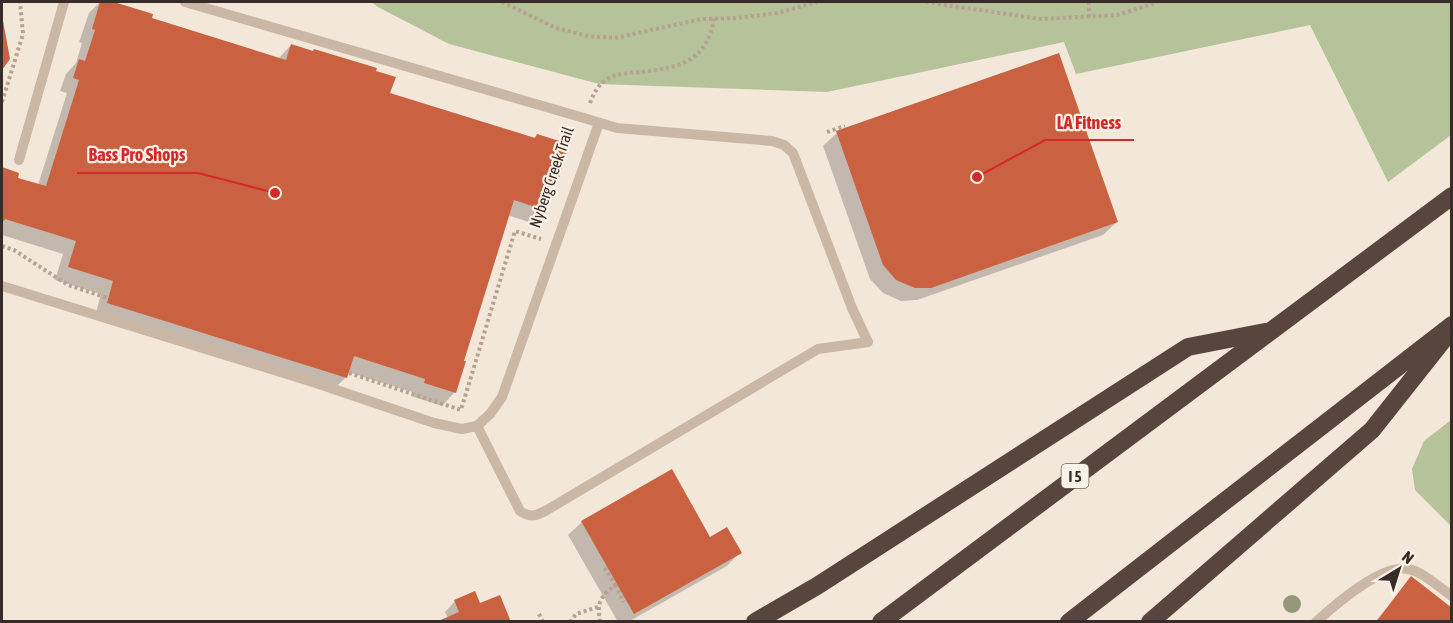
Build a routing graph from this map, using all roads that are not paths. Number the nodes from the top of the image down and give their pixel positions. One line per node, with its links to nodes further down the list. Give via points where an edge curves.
1 (64, 2): 4 (lane)
2 (185, 2): 3 (lane)
3 (599, 123): 10 (lane, via 502,397); 10 (lane, via 784,145 793,153 868,342 826,346 808,354 538,515 528,516 520,511)
4 (19, 160)
5 (1452, 196): 9 (highway, I 5)
6 (2, 286): 10 (lane, via 434,423 462,429)
7 (1452, 324): 14 (highway)
8 (1452, 330): 15 (highway, via 1372,430)
9 (1270, 331): 12 (highway, via 1188,347 817,586); 13 (highway, I 5)
10 (477, 426)
11 (1452, 596): 16 (lane, via 1423,575 1407,568 1396,569 1357,588)
12 (755, 621)
13 (880, 621)
14 (1069, 621)
15 (1150, 621)
16 (1316, 621)

